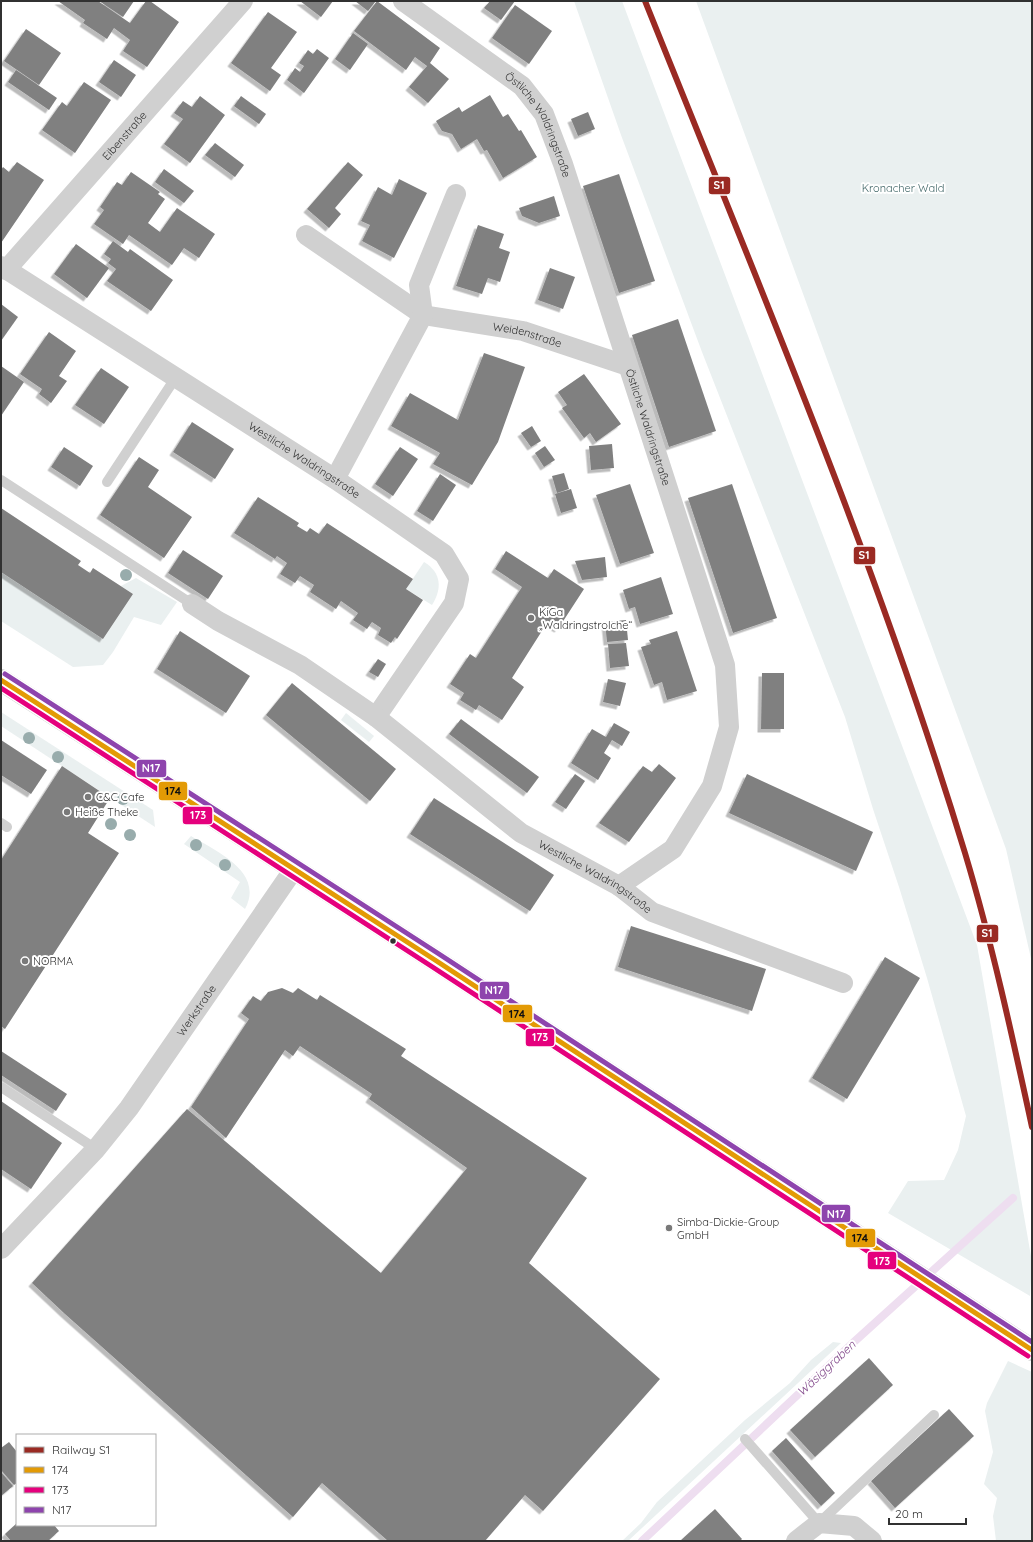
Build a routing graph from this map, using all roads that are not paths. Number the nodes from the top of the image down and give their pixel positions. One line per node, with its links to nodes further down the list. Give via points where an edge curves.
1 (243, 1): 5 (street, Eibenstraße)
2 (403, 1): 7 (street, Östliche Waldringstraße, via 522,86 544,114 563,164)
3 (456, 194): 6 (street, via 419,285)
4 (306, 235): 6 (street, Weidenstraße)
5 (4, 268): 8 (street, Westliche Waldringstraße)
6 (423, 315): 7 (street, Weidenstraße, via 523,331); 9 (street)
7 (628, 366): 16 (street, Östliche Waldringstraße, via 725,665 729,727 712,786 673,849)
8 (176, 378): 9 (street, Westliche Waldringstraße); 11 (lane)
9 (335, 479): 14 (street, Westliche Waldringstraße, via 444,554 459,579 454,603)
10 (1, 480): 12 (lane, Westliche Waldringstraße)
11 (107, 482)
12 (192, 604): 14 (street, Westliche Waldringstraße, via 218,621 300,665)
13 (1, 680): 15 (main road)
14 (376, 717): 16 (street, Westliche Waldringstraße, via 521,833)
15 (294, 869): 19 (street, Werkstraße, via 129,1108); 21 (main road)
16 (619, 886): 17 (street, Westliche Waldringstraße, via 652,912)
17 (843, 983)
18 (1, 1087): 19 (lane)
19 (96, 1150): 20 (street, Werkstraße)
20 (1, 1249)
21 (1032, 1350)
22 (934, 1415): 24 (lane)
23 (745, 1439): 24 (lane)
24 (819, 1523): 25 (street); 26 (street, via 854,1526)
25 (796, 1541)
26 (872, 1541)

